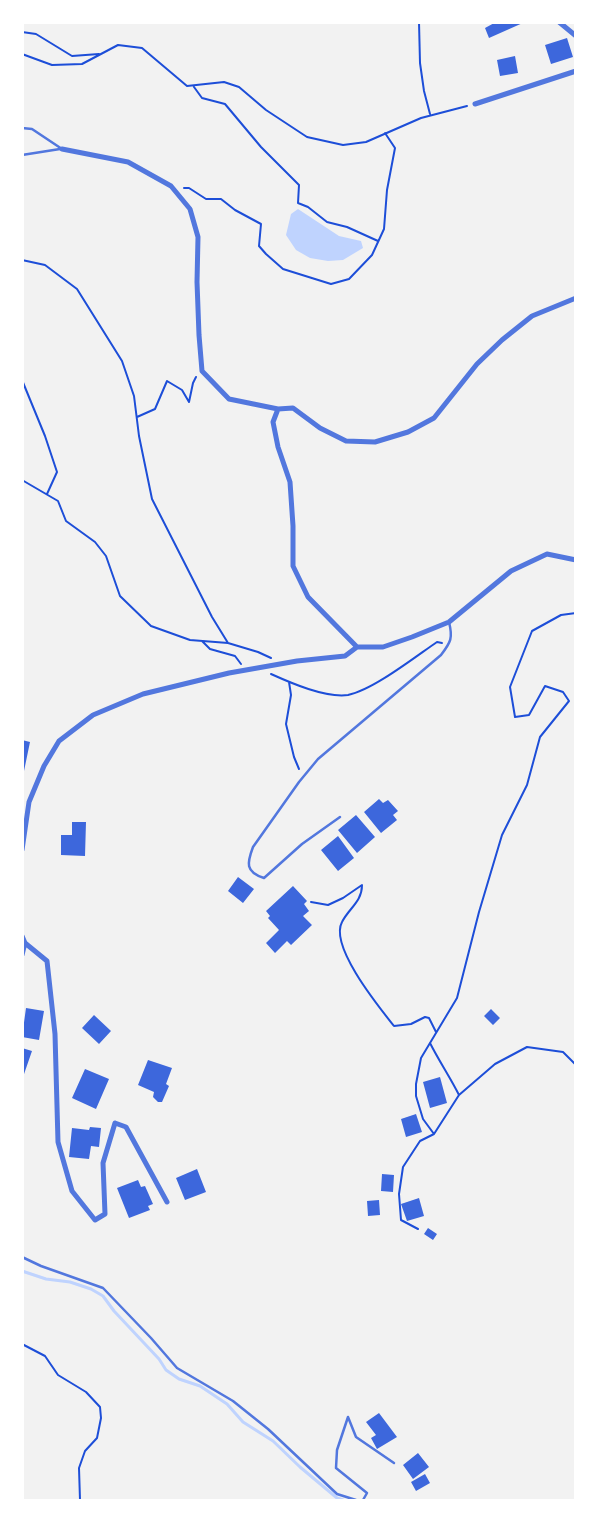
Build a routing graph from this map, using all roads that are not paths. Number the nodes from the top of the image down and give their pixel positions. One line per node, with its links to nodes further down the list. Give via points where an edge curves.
1 (559, 22): 2 (street)
2 (576, 36)
3 (576, 71): 4 (street)
4 (475, 104)
5 (22, 128): 6 (lane, via 32,130)
6 (62, 149): 7 (lane); 9 (street, via 128,162 171,186 190,209 198,237 202,371 228,398)
7 (22, 155)
8 (576, 298): 9 (street, via 532,316 477,364 434,418 408,432 375,442 346,441 320,428 293,408)
9 (278, 409): 12 (street, via 273,422 290,482 293,566 308,597)
10 (576, 560): 11 (street, via 547,554 511,571)
11 (449, 622): 12 (street, via 383,647); 13 (lane, via 450,644 441,655 318,760 303,777 253,847 249,868 264,878 302,844)
12 (357, 647): 14 (street, via 345,656 245,670 143,694 93,715 59,741 44,766 29,802)
13 (340, 817)
14 (22, 850)
15 (22, 936): 16 (street)
16 (25, 943): 17 (street); 18 (street, via 47,961 55,1034 58,1142 72,1191 95,1220 104,1214 103,1163 115,1123 126,1127)
17 (22, 955)
18 (167, 1202)
19 (22, 1257): 21 (lane, via 103,1288 177,1368 233,1401 337,1494)
20 (394, 1463): 22 (lane, via 356,1437 348,1417 337,1450 336,1468 367,1493)
21 (356, 1500)
22 (363, 1500)

